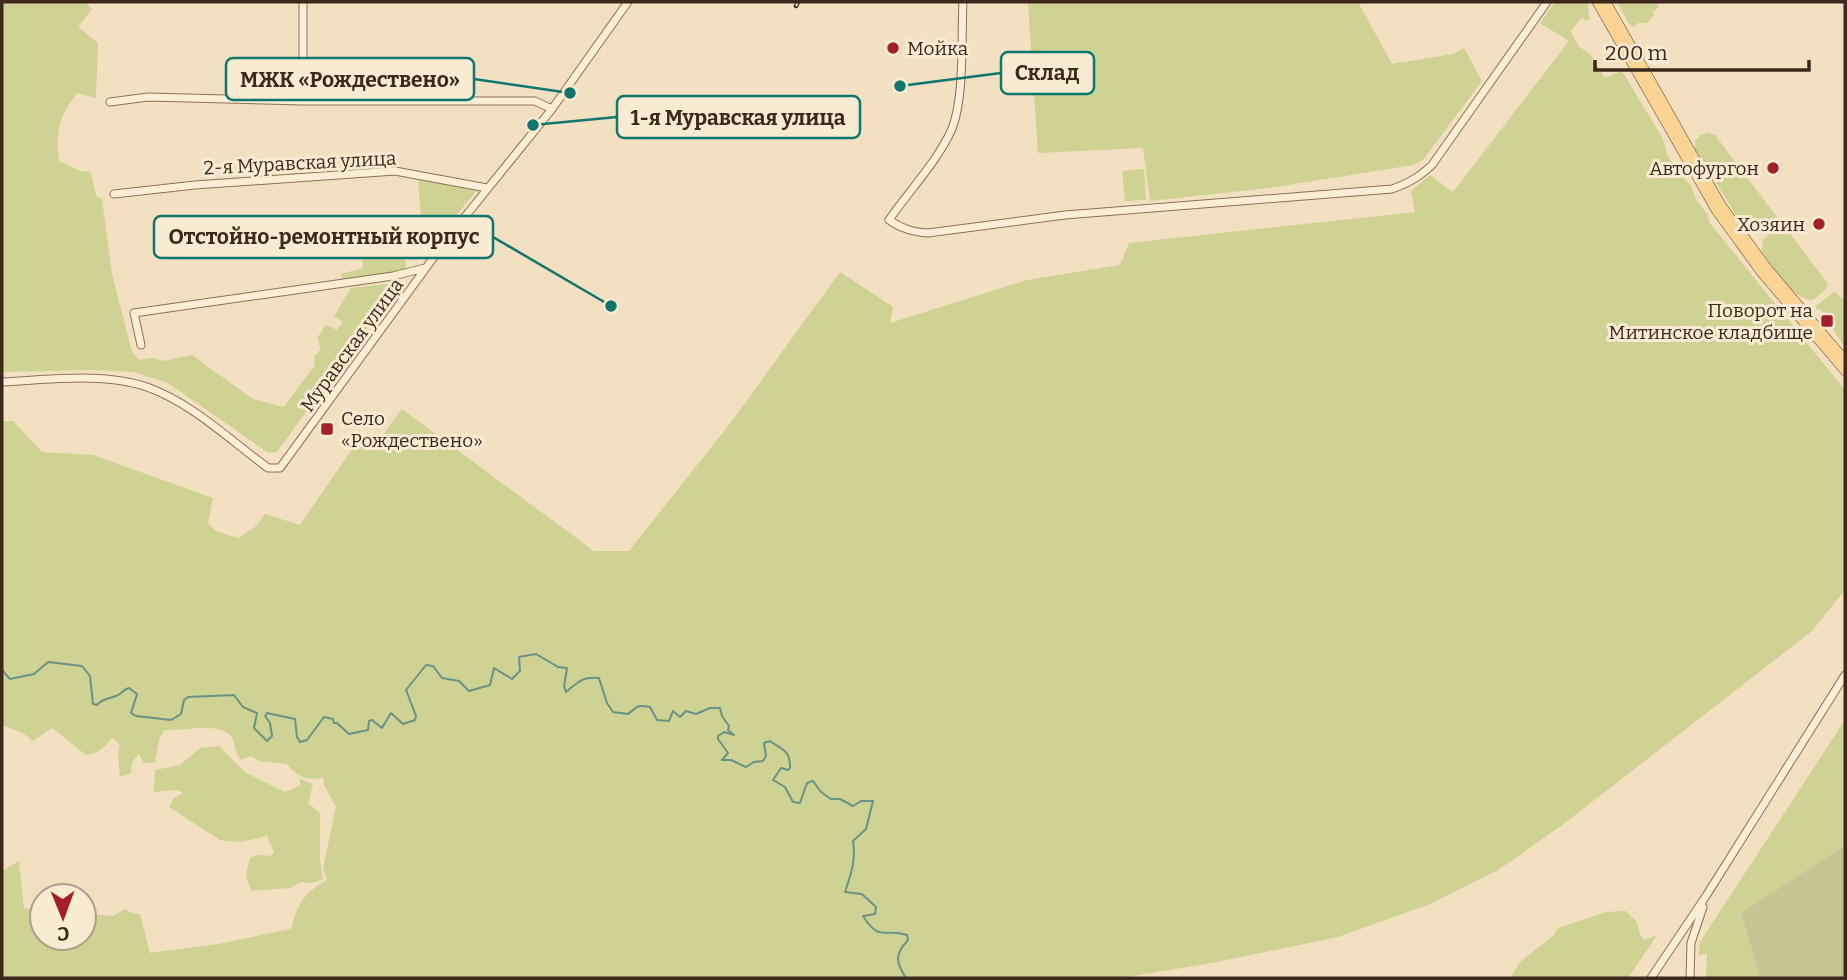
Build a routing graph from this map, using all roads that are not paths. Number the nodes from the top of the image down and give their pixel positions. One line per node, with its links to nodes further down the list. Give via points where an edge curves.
1 (303, 2): 7 (street)
2 (628, 2): 9 (street, Муравская улица)
3 (963, 2): 4 (street, via 957,111 951,129 890,220 913,232 1407,184 1432,165)
4 (1547, 2)
5 (1597, 2): 15 (main road, via 1716,210)
6 (1606, 2): 14 (main road, via 1721,205)
7 (303, 101): 8 (street, via 148,97); 9 (street, via 535,101)
8 (110, 102)
9 (552, 109): 10 (street, Муравская улица)
10 (487, 188): 11 (street, 2-я Муравская улица, via 395,171); 12 (street, Муравская улица)
11 (114, 194)
12 (427, 267): 13 (street, via 134,313); 16 (street, Муравская улица, via 284,465 276,469 268,468 176,401 145,386 98,379)
13 (141, 345)
14 (1845, 360)
15 (1845, 371)
16 (2, 382)
17 (1845, 675): 18 (street)
18 (1706, 896): 19 (street); 20 (street)
19 (1671, 949): 20 (street, via 1681,945); 21 (street)
20 (1689, 955): 22 (street)
21 (1651, 978)
22 (1690, 978)

